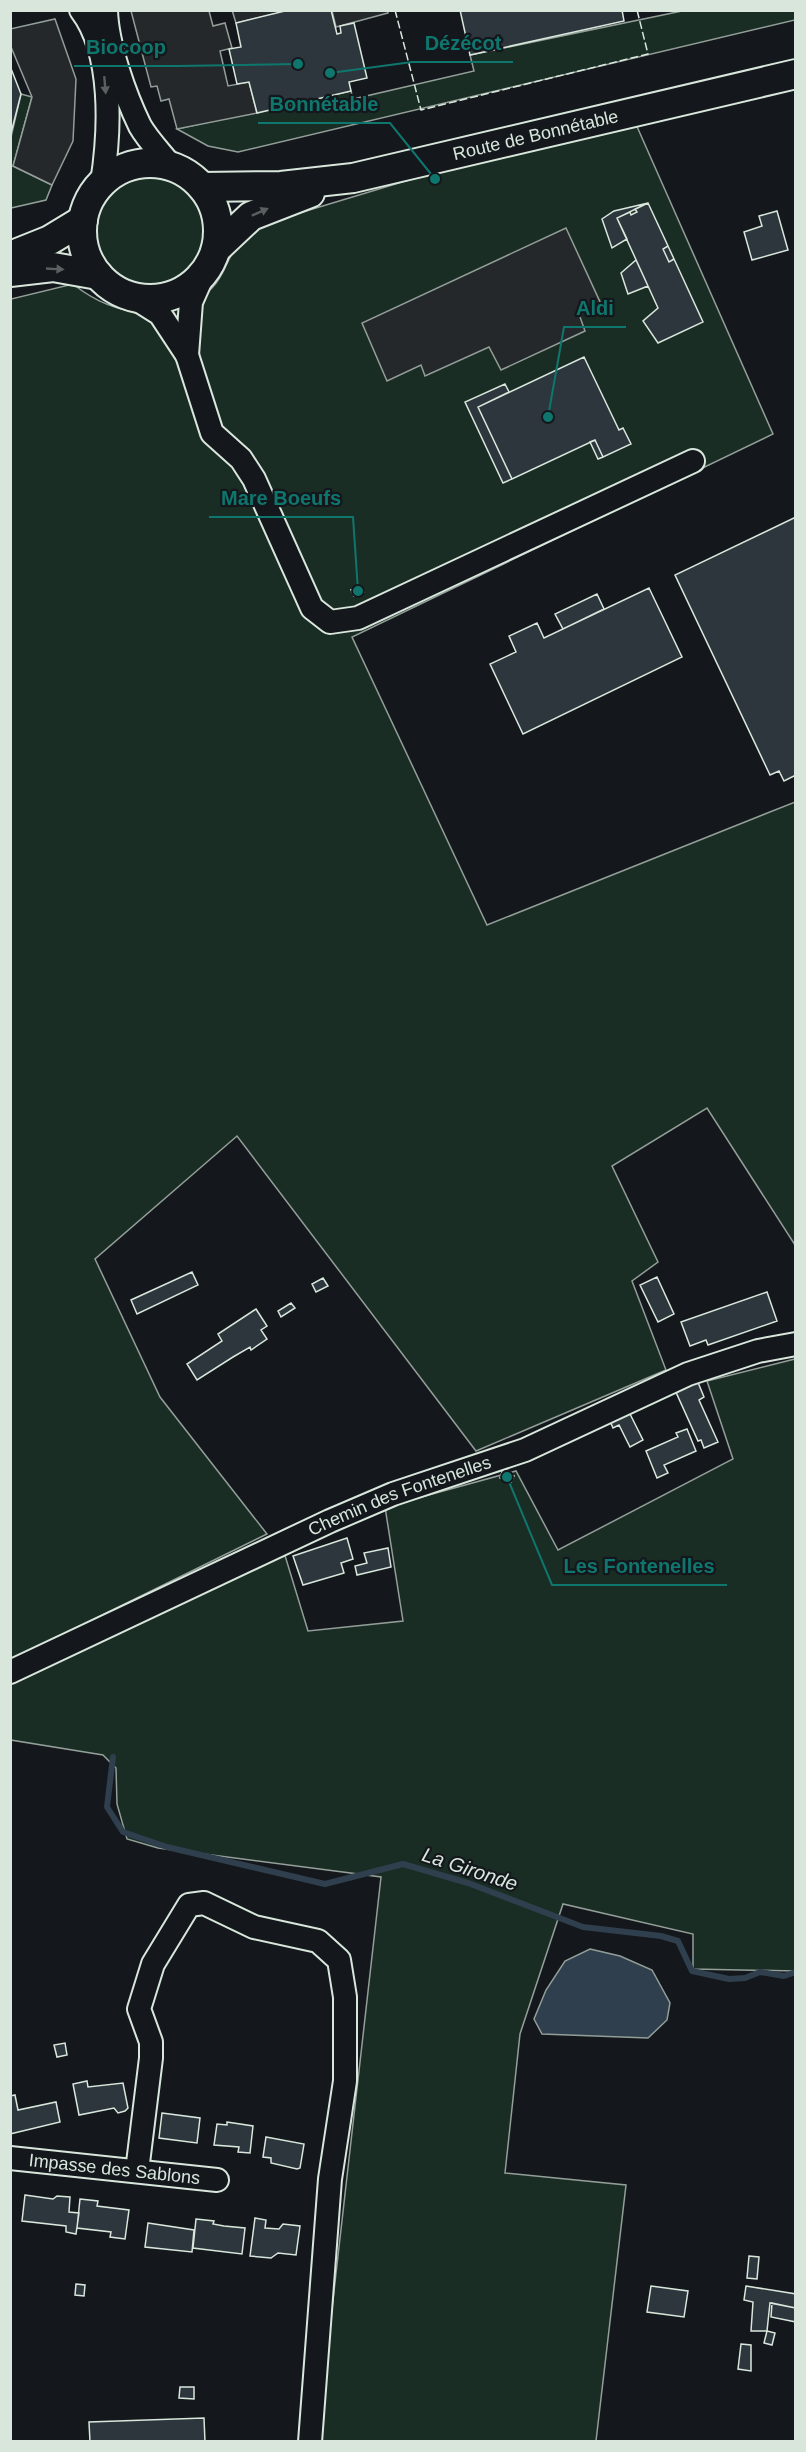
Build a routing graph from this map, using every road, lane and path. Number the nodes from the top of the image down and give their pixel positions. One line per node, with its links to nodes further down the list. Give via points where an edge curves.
1 (81, 10): 6 (street, one-way to 6, via 96,37 104,79 108,133)
2 (106, 10): 4 (street, via 123,82 141,127)
3 (795, 74): 5 (main road, Route de Bonnétable)
4 (171, 166): 6 (main road, via 133,165); 7 (main road)
5 (353, 178): 7 (main road, Route de Bonnétable, via 281,186); 9 (main road, one-way to 5, via 251,216)
6 (102, 183): 8 (main road)
7 (202, 187): 9 (main road, via 217,218)
8 (83, 220): 10 (main road, via 50,240); 12 (main road, via 84,247)
9 (216, 249): 13 (main road)
10 (10, 256)
11 (10, 272): 12 (main road, one-way to 12, via 53,267)
12 (98, 275): 14 (main road, via 113,288)
13 (202, 275): 14 (main road, via 168,297); 15 (street, via 191,302)
14 (133, 297): 15 (street, via 160,314)
15 (187, 355): 16 (street, via 212,433 241,459 254,479 312,608 330,622 358,618)
16 (693, 460)
17 (795, 1344): 18 (street, Chemin des Fontenelles, via 758,1351 688,1374 525,1450 393,1494)
18 (10, 1672)
19 (10, 2158): 20 (street, Impasse des Sablons)
20 (136, 2171): 21 (street, Impasse des Sablons); 22 (street, via 151,2058 151,2042 139,2009 153,1964 189,1905 204,1903 254,1927 318,1941 339,1960 345,1997 345,2072 330,2179)
21 (217, 2180)
22 (310, 2442)

